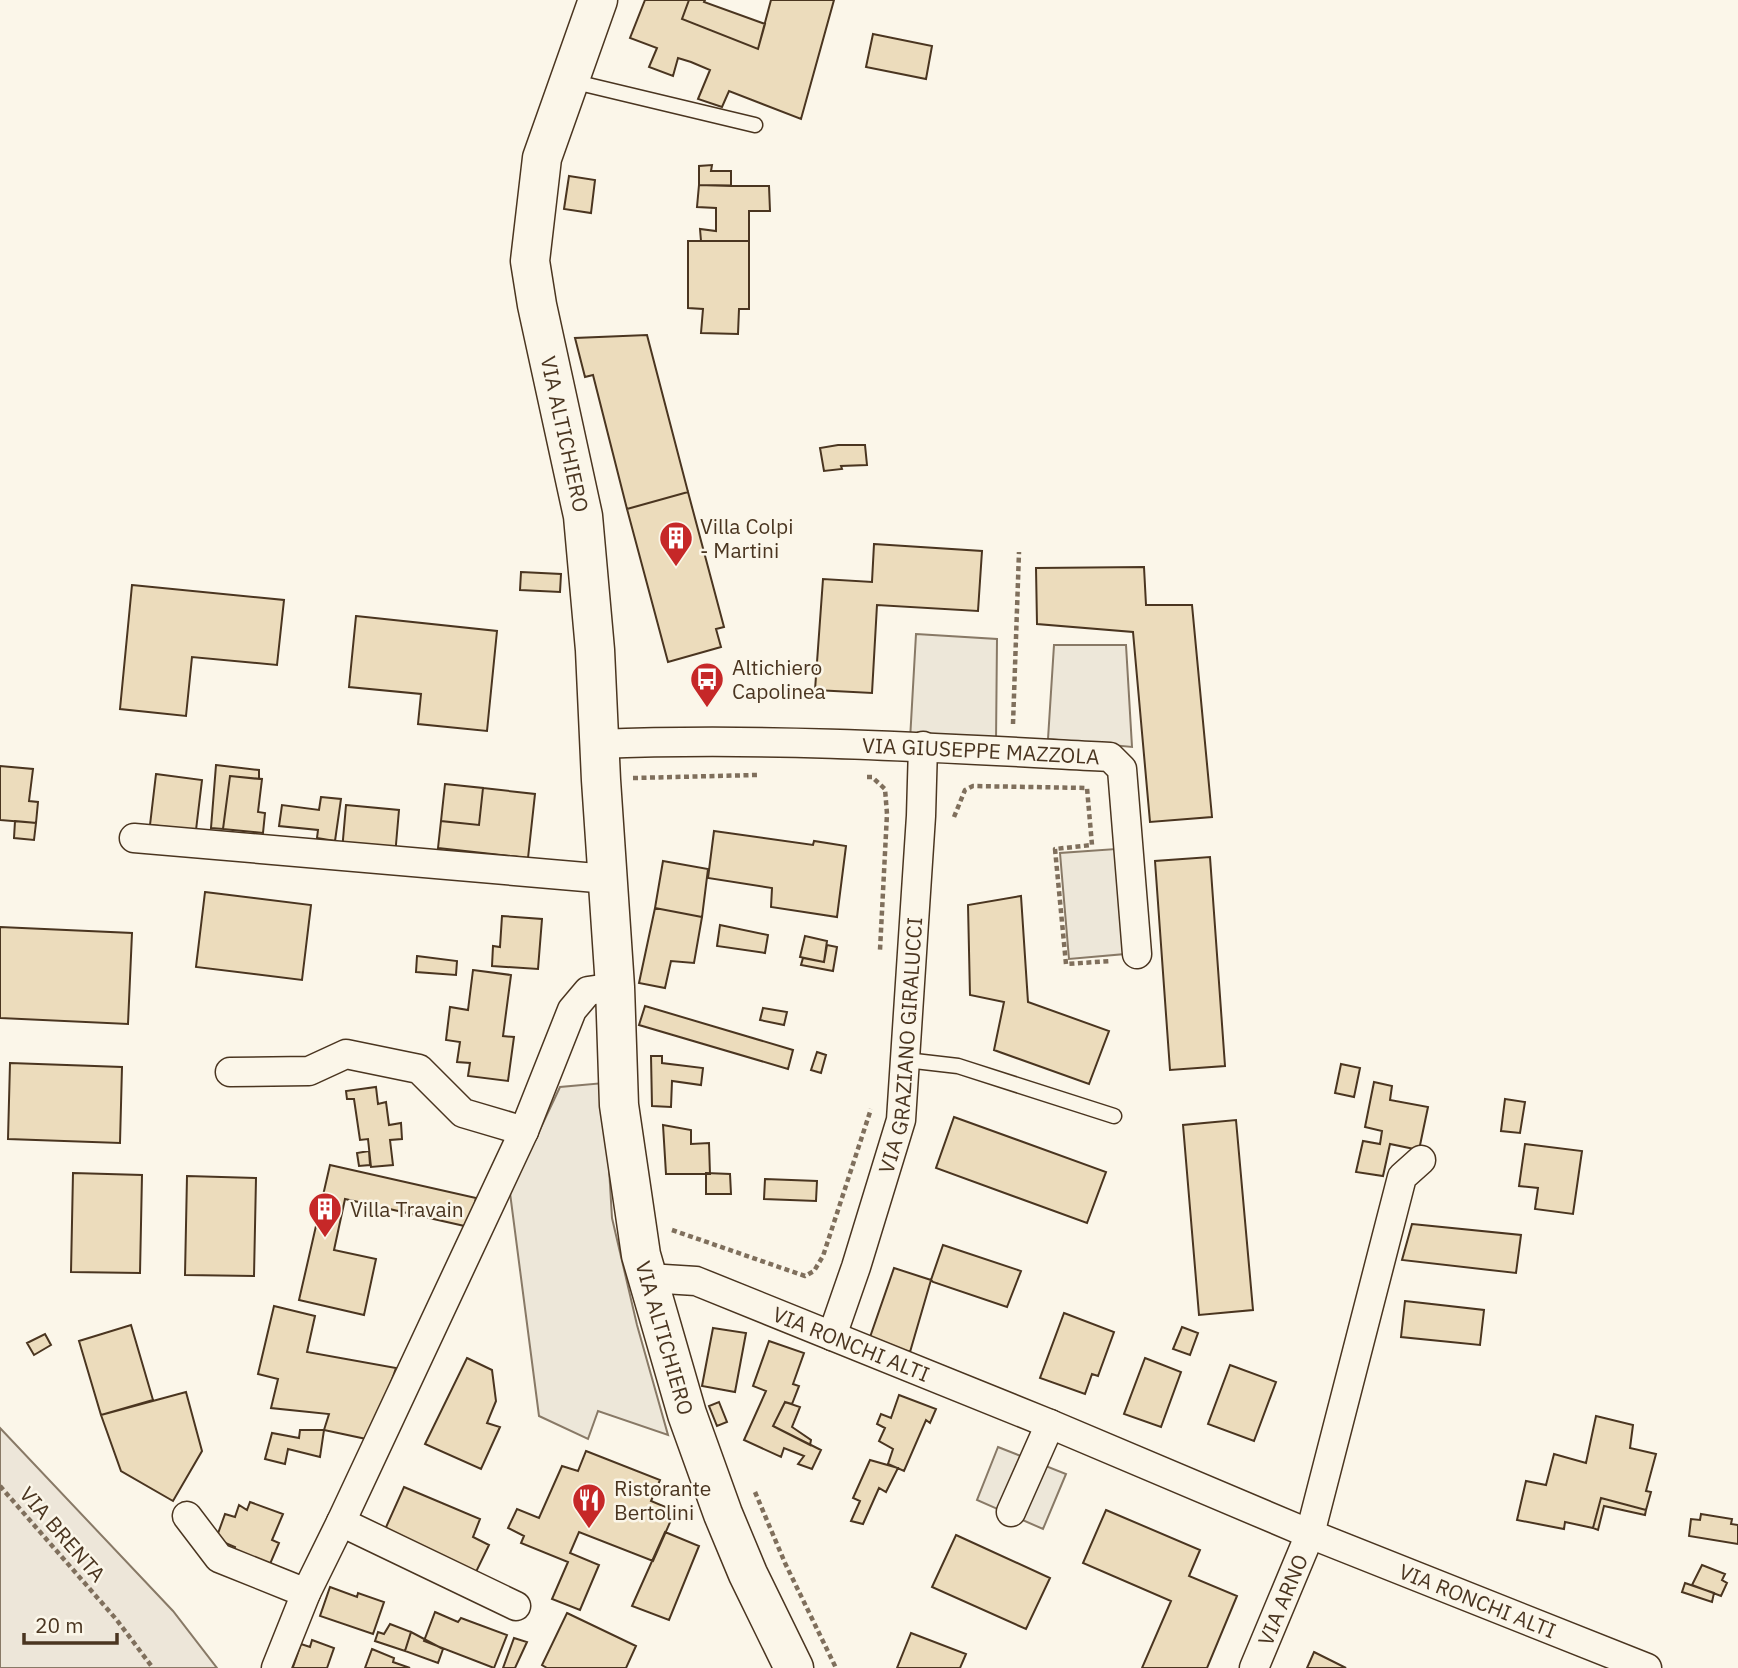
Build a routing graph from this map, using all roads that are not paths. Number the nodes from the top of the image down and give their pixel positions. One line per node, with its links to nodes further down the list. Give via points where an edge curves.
1 (598, 0): 2 (street, VIA ALTICHIERO)
2 (569, 80): 3 (lane); 5 (street, VIA ALTICHIERO, via 542,158 530,261 583,516)
3 (755, 125)
4 (923, 746): 5 (street, VIA GIUSEPPE MAZZOLA, via 689,743); 8 (street, VIA GIUSEPPE MAZZOLA, via 1110,757 1122,769); 10 (street, VIA GRAZIANO GIRALUCCI)
5 (600, 762): 7 (street, VIA ALTICHIERO)
6 (134, 838): 7 (street)
7 (608, 879): 9 (street, VIA ALTICHIERO)
8 (1125, 958)
9 (615, 986): 13 (street, via 588,991 572,1010); 15 (street, VIA ALTICHIERO, via 619,1105)
10 (906, 1060): 12 (lane, via 958,1066); 16 (street, VIA GRAZIANO GIRALUCCI, via 895,1143)
11 (230, 1072): 13 (street, via 309,1071 346,1054 419,1069 463,1113)
12 (1114, 1116)
13 (524, 1131): 20 (street)
14 (1421, 1160): 21 (street, via 1402,1177)
15 (649, 1283): 16 (street, VIA RONCHI ALTI, via 696,1281); 26 (street, VIA ALTICHIERO, via 687,1414 723,1514)
16 (832, 1336): 17 (street, VIA RONCHI ALTI)
17 (1050, 1424): 18 (street); 21 (street, VIA RONCHI ALTI)
18 (1011, 1512)
19 (187, 1516): 22 (street, via 219,1558)
20 (341, 1522): 22 (street); 23 (street)
21 (1310, 1534): 24 (street, VIA RONCHI ALTI); 27 (street, VIA ARNO)
22 (306, 1593): 25 (street)
23 (516, 1606)
24 (1630, 1665)
25 (276, 1668)
26 (794, 1668)
27 (1254, 1668)

